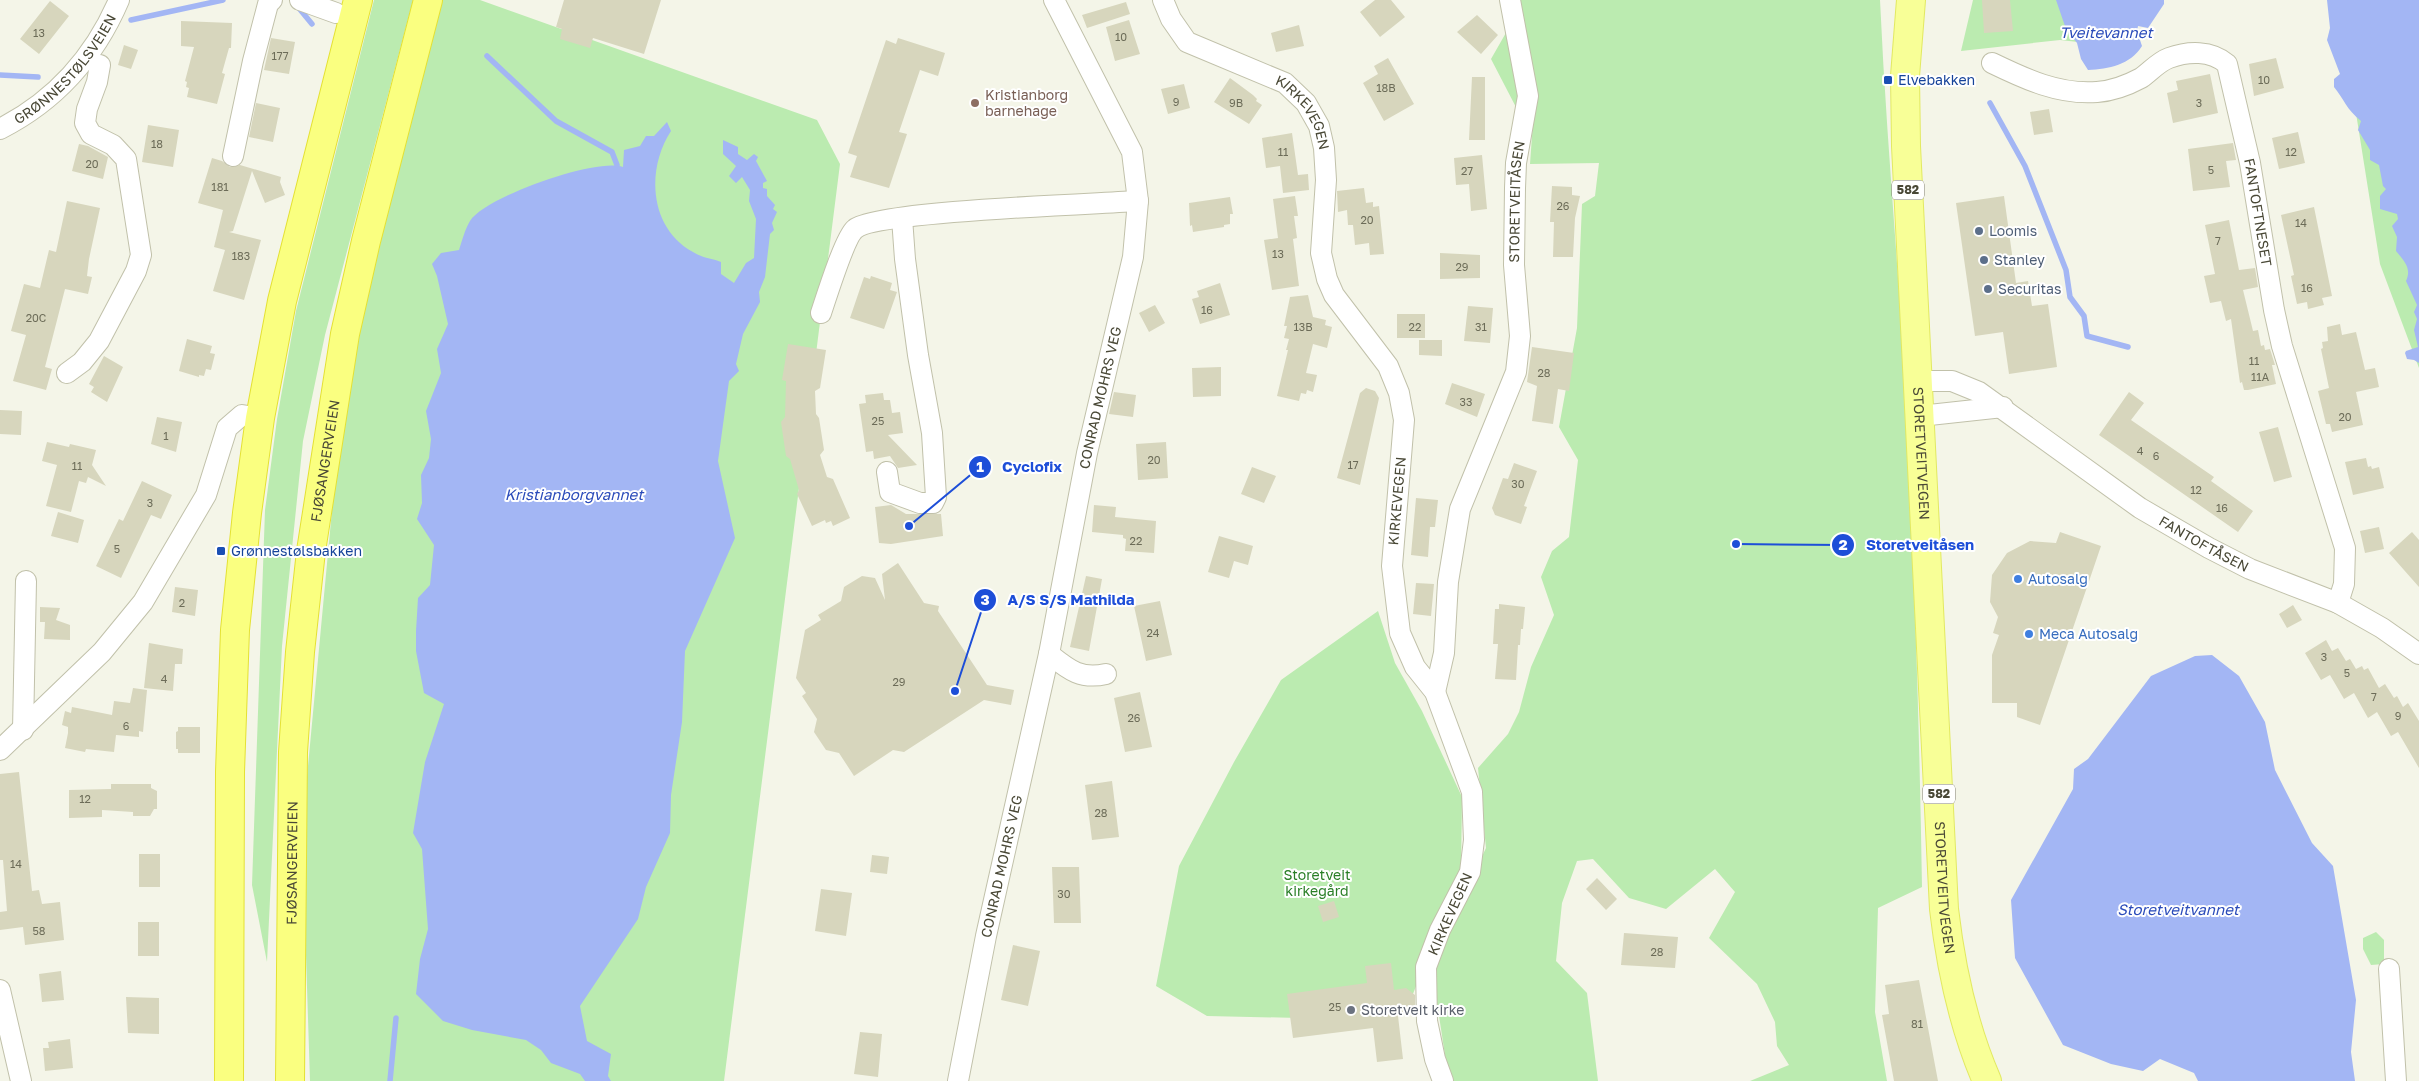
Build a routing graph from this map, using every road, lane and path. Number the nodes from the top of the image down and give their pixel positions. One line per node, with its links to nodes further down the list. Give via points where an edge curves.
1 (119, 0): 12 (street, GRØNNESTØLSVEIEN, via 90,54 57,91)
2 (272, 0): 13 (street, via 268,4 252,61)
3 (300, 0): 9 (street)
4 (428, 0): 35 (highway, FJØSANGERVEIEN, via 345,334 311,551 293,752)
5 (1054, 0): 14 (street, CONRAD MOHRS VEG, via 1132,152)
6 (1163, 0): 28 (street, KIRKEVEGEN, via 1186,42 1285,83 1306,103 1320,126 1326,180 1321,254 1326,279 1334,295 1388,366 1399,393 1404,420 1392,566 1400,633 1415,667)
7 (1510, 0): 28 (street, STORETVEITÅSEN, via 1528,96 1516,163 1515,188 1514,265 1520,353 1516,372 1460,509 1448,582 1444,653)
8 (1911, 0): 18 (main road, STORETVEITVEGEN / 582, via 1905,76 1906,146)
9 (347, 7): 21 (highway)
10 (1992, 62): 24 (street, FANTOFTNESET, via 2048,88 2086,93 2128,84 2169,58 2182,55 2212,54 2227,64 2250,163 2282,346 2344,548 2344,584)
11 (100, 65): 17 (street, GRØNNESTØLSVEIEN, via 85,123 92,134 114,145 126,159 141,255 99,342 82,362)
12 (0, 129)
13 (233, 156)
14 (1138, 201): 15 (street); 25 (street, CONRAD MOHRS VEG, via 1133,257 1086,453)
15 (902, 218): 16 (street, via 866,224 854,230); 22 (street, via 918,355 932,433 936,497 933,503 920,503 890,492)
16 (820, 313)
17 (67, 373)
18 (1918, 381): 19 (street, FANTOFTÅSEN, via 1952,381); 20 (main road, STORETVEITVEGEN / 582)
19 (2003, 407): 20 (street); 24 (street, FANTOFTÅSEN, via 2140,508 2250,569)
20 (1920, 416): 38 (main road, STORETVEITVEGEN / 582, via 1944,909 1948,947 1963,1018)
21 (260, 418): 29 (street, via 242,415 227,428 206,495 144,602 102,652); 34 (highway, via 246,513 235,630 230,772)
22 (887, 472)
23 (26, 581): 29 (street)
24 (2338, 603): 26 (street, FANTOFTÅSEN)
25 (1049, 654): 27 (street, via 1063,668 1078,674); 36 (street, CONRAD MOHRS VEG, via 986,936)
26 (2419, 654)
27 (1106, 674)
28 (1435, 692): 37 (street, KIRKEVEGEN, via 1472,792 1474,840 1470,872 1440,930 1426,967 1427,1021)
29 (23, 730): 30 (street)
30 (0, 750)
31 (2390, 969): 39 (street)
32 (0, 990): 33 (street)
33 (21, 1081)
34 (229, 1081)
35 (290, 1081)
36 (958, 1081)
37 (1443, 1081)
38 (1987, 1081)
39 (2396, 1081)

